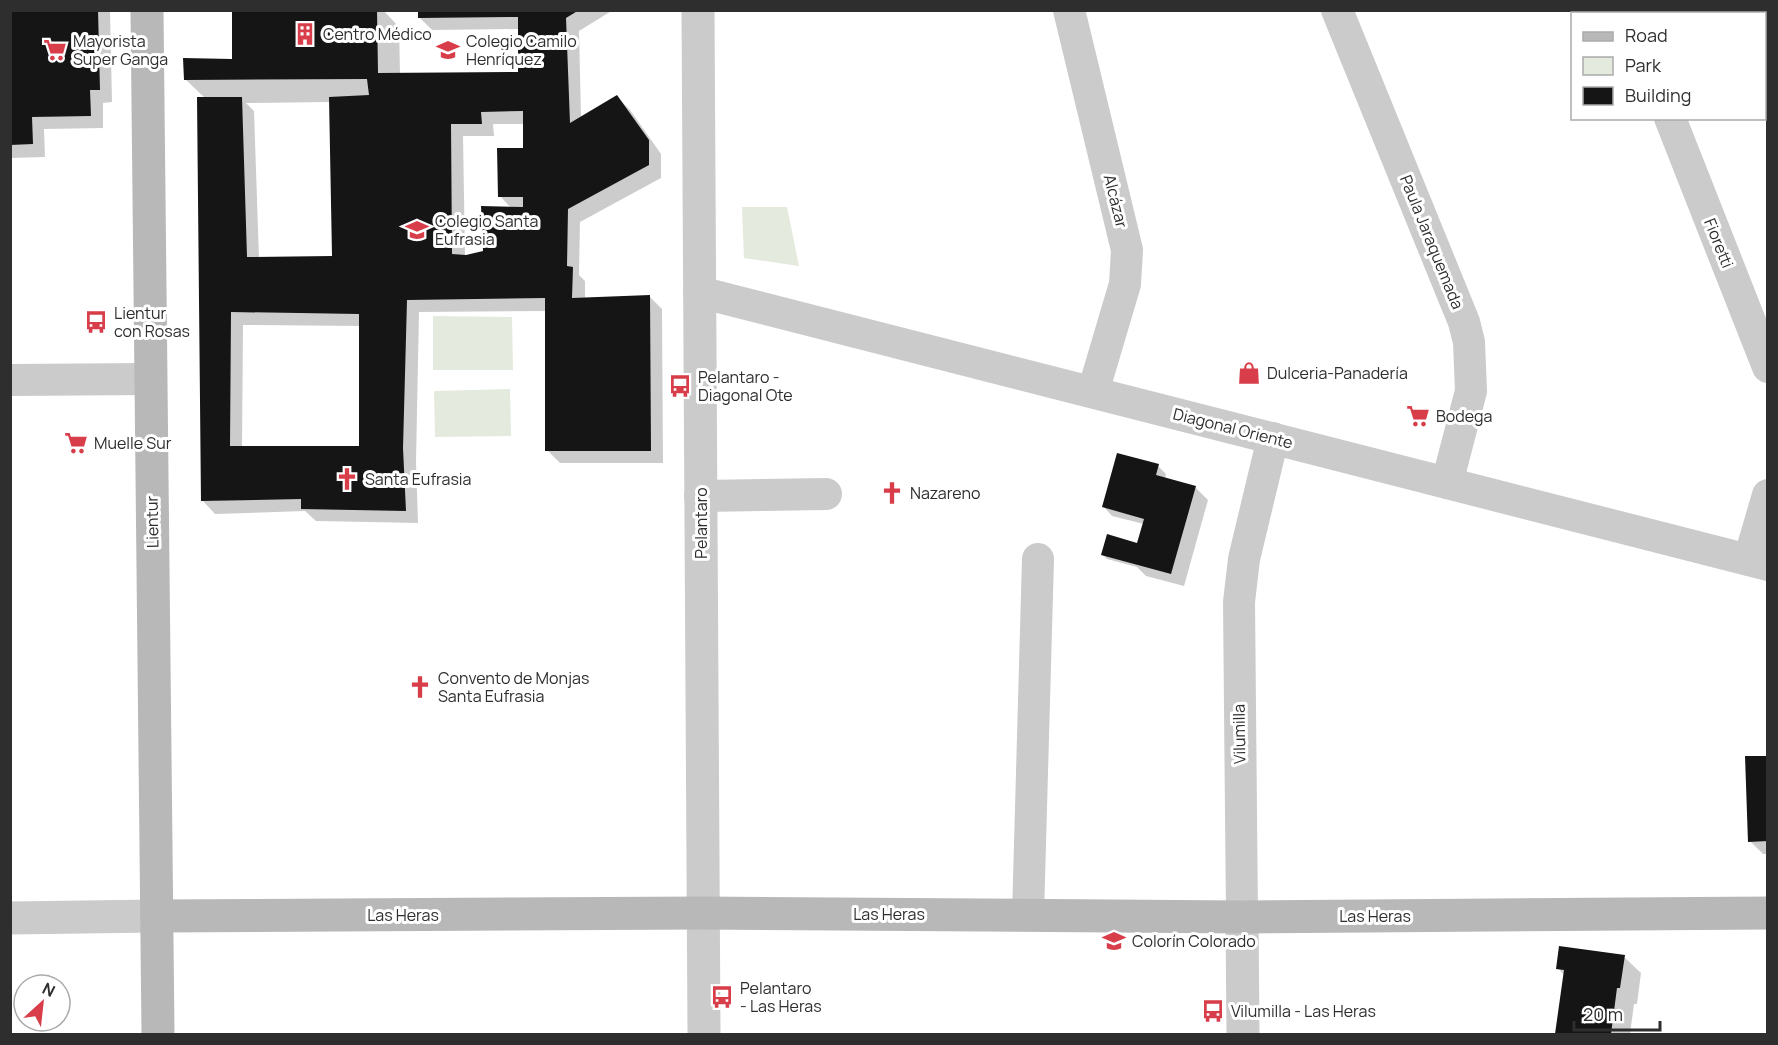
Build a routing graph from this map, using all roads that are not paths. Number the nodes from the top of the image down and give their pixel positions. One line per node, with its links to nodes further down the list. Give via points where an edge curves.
1 (147, 10): 8 (main road, Lientur)
2 (698, 10): 6 (street, Pelantaro)
3 (1069, 10): 10 (street, Alcázar, via 1127,249 1125,285)
4 (1337, 10): 12 (street, Paula Jaraquemada, via 1469,342 1471,391)
5 (1671, 120): 7 (street, Fioretti)
6 (699, 291): 10 (street, Diagonal Oriente); 15 (street, Pelantaro)
7 (1767, 368)
8 (151, 379): 9 (street); 21 (main road, Lientur)
9 (10, 380)
10 (1093, 392): 11 (street, Diagonal Oriente)
11 (1273, 438): 12 (street, Diagonal Oriente); 22 (street, Vilumilla, via 1244,559 1239,602)
12 (1447, 483): 17 (street, Diagonal Oriente)
13 (826, 494): 15 (street)
14 (1767, 495): 17 (street)
15 (700, 496): 18 (street, Pelantaro)
16 (1038, 559): 20 (street)
17 (1758, 562)
18 (702, 913): 20 (main road, Las Heras); 21 (main road, Las Heras); 25 (street, Pelantaro)
19 (1767, 913): 22 (main road, Las Heras)
20 (1028, 915): 22 (main road, Las Heras)
21 (157, 916): 23 (street, Las Heras); 24 (main road, Lientur)
22 (1242, 917): 26 (street, Vilumilla)
23 (10, 918)
24 (158, 1035)
25 (704, 1035)
26 (1243, 1035)

